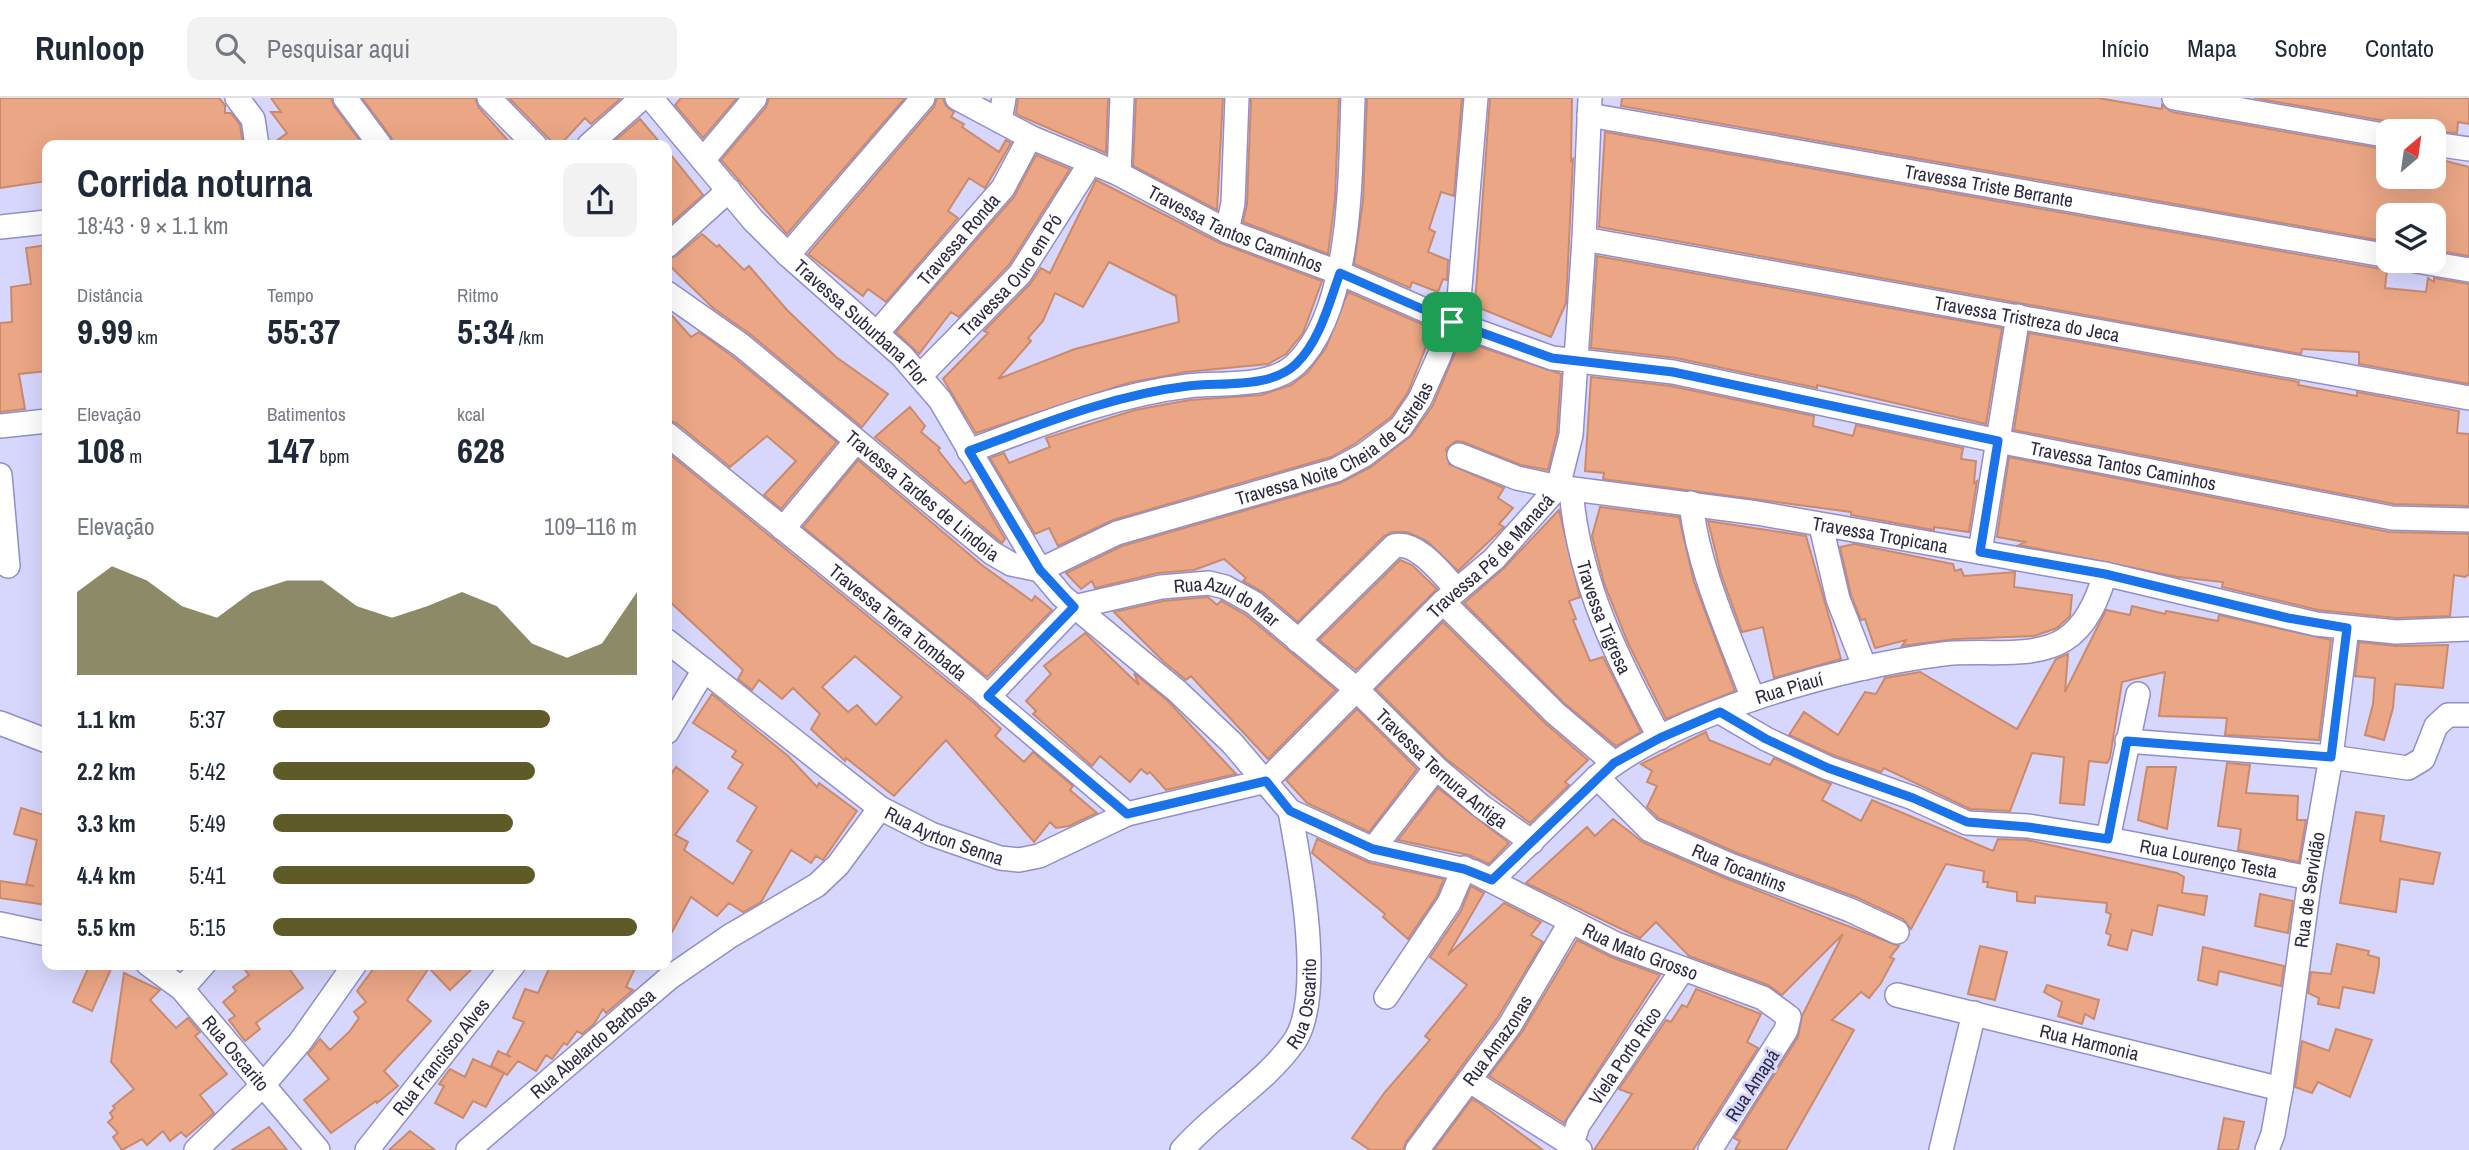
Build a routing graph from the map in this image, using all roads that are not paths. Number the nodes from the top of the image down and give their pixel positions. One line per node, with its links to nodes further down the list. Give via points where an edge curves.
1 (237, 98): 19 (street, via 253,119)
2 (345, 98): 20 (street)
3 (489, 98): 21 (street)
4 (642, 98): 22 (street)
5 (651, 98): 25 (street, Travessa Suburbana Flor)
6 (755, 98): 25 (street)
7 (923, 98): 35 (street)
8 (957, 98): 16 (street, Travessa Tantos Caminhos)
9 (1004, 98): 16 (street)
10 (1122, 98): 27 (street)
11 (1237, 98): 31 (street, via 1233,203)
12 (1353, 98): 38 (street, via 1347,228)
13 (1476, 98): 41 (street, Travessa Noite Cheia de Estrelas, via 1461,279)
14 (2174, 98): 17 (street)
15 (1589, 106): 32 (street, Travessa Pé de Manacá); 34 (street, Travessa Triste Berrante)
16 (1000, 121): 18 (street, Travessa Tantos Caminhos)
17 (2376, 134)
18 (1030, 137): 26 (street, Travessa Tantos Caminhos); 42 (street, Travessa Ronda, via 1003,188)
19 (256, 140)
20 (376, 140)
21 (530, 140)
22 (595, 140)
23 (2446, 146): 24 (street)
24 (2469, 149)
25 (704, 160): 28 (street, Travessa Suburbana Flor)
26 (1090, 162): 27 (street, Travessa Tantos Caminhos); 44 (street, Travessa Ouro em Pó, via 1020,274)
27 (1118, 174): 31 (street, Travessa Tantos Caminhos)
28 (729, 190): 33 (street); 35 (street, Travessa Suburbana Flor)
29 (42, 223): 30 (street)
30 (0, 227)
31 (1227, 231): 38 (street, Travessa Tantos Caminhos)
32 (1584, 239): 40 (street, Travessa Tristreza do Jeca); 43 (street, Travessa Pé de Manacá)
33 (672, 241)
34 (2376, 254)
35 (788, 255): 42 (street, Travessa Suburbana Flor)
36 (2446, 266): 37 (street)
37 (2469, 270)
38 (1340, 273): 41 (street, Travessa Tantos Caminhos); 51 (street, via 1312,343 1296,364 1280,374 1135,396)
39 (672, 296): 49 (street, Travessa Tardes de Lindoia, via 721,330)
40 (2018, 316): 45 (street, Travessa Tristreza do Jeca); 50 (street)
41 (1452, 322): 43 (street, Travessa Tantos Caminhos, via 1531,352); 61 (street, Travessa Noite Cheia de Estrelas, via 1420,399 1387,439 1364,454 1336,470 1117,533)
42 (877, 333): 44 (street, Travessa Suburbana Flor)
43 (1575, 361): 50 (street, Travessa Tantos Caminhos, via 1673,372); 54 (street, Travessa Pé de Manacá)
44 (920, 376): 51 (street, Travessa Suburbana Flor, via 956,423)
45 (2469, 398)
46 (42, 422): 47 (street)
47 (0, 426)
48 (672, 438): 58 (street, Travessa Terra Tombada)
49 (856, 441): 58 (street); 61 (street, Travessa Tardes de Lindoia, via 999,559)
50 (1998, 441): 56 (street, Travessa Tantos Caminhos, via 2392,518); 59 (street)
51 (969, 451): 61 (street, Travessa Suburbana Flor)
52 (1459, 455): 54 (street, Travessa Tropicana, via 1517,478)
53 (0, 475): 60 (street)
54 (1564, 488): 55 (street, Travessa Tropicana); 63 (street, Travessa Pé de Manacá); 79 (street, Travessa Tigresa, via 1606,629)
55 (1691, 503): 57 (street, Travessa Tropicana); 74 (street, via 1703,563)
56 (2469, 520)
57 (1821, 526): 59 (street, Travessa Tropicana); 69 (street, via 1838,599)
58 (783, 530): 73 (street, Travessa Terra Tombada)
59 (1980, 552): 62 (street, Travessa Tropicana)
60 (8, 566)
61 (1040, 570): 64 (street)
62 (2105, 574): 65 (street, Travessa Tropicana); 69 (street, Rua Piauí, via 2098,600 2064,640 2026,650 1944,654)
63 (1450, 596): 67 (street, via 1412,548 1394,546); 71 (street, Travessa Pé de Manacá); 84 (street)
64 (1074, 607): 67 (street, Rua Azul do Mar, via 1143,590 1209,583 1241,594); 73 (street); 85 (street, via 1177,691)
65 (2347, 628): 66 (street, Travessa Tropicana, via 2396,632); 82 (street, Rua de Servidão)
66 (2469, 629)
67 (1298, 641): 71 (street, Rua Azul do Mar)
68 (672, 645): 70 (street, Rua Ayrton Senna)
69 (1865, 668): 74 (street, Rua Piauí)
70 (704, 670): 78 (street); 86 (street, Rua Ayrton Senna)
71 (1356, 688): 83 (street, Travessa Ternura Antiga); 85 (street, Travessa Pé de Manacá)
72 (2138, 694): 81 (street)
73 (988, 696): 88 (street, Travessa Terra Tombada)
74 (1753, 699): 75 (street, Rua Piauí)
75 (1720, 712): 79 (street, Rua Piauí); 89 (street, Rua Lourenço Testa, via 1828,768 1967,822)
76 (2469, 715): 82 (street, via 2448,715 2436,726 2423,759 2408,768)
77 (0, 723): 80 (street)
78 (672, 724)
79 (1660, 738): 84 (street, Rua Piauí)
80 (42, 739)
81 (2127, 741): 82 (street); 89 (street)
82 (2331, 757): 93 (street, Rua de Servidão)
83 (1436, 768): 90 (street, Travessa Ternura Antiga); 91 (street)
84 (1605, 770): 90 (street, Rua Piauí); 97 (street, Rua Tocantins, via 1632,814 1660,835)
85 (1266, 781): 87 (street); 88 (street, Rua Ayrton Senna)
86 (880, 808): 88 (street, Rua Ayrton Senna, via 931,834 1019,860 1058,849); 116 (street, Rua Abelardo Barbosa, via 838,865 817,885 669,978)
87 (1290, 811): 91 (street, Rua Mato Grosso); 117 (street, Rua Oscarito, via 1307,908 1306,1015 1279,1060)
88 (1127, 814)
89 (2108, 839): 93 (street, Rua Lourenço Testa)
90 (1532, 842): 94 (street, Rua Piauí)
91 (1373, 849): 92 (street, Rua Mato Grosso)
92 (1464, 869): 94 (street, Rua Mato Grosso); 106 (street, via 1449,903)
93 (2310, 878): 111 (street, Rua de Servidão)
94 (1492, 880): 95 (street, Rua Mato Grosso)
95 (1570, 923): 99 (street, Rua Mato Grosso); 109 (street, Rua Amazonas, via 1510,1025)
96 (0, 924): 98 (street)
97 (1897, 932)
98 (42, 933)
99 (1683, 969): 108 (street, Rua Mato Grosso, via 1763,998); 112 (street, Viela Porto Rico, via 1578,1125)
100 (156, 970): 104 (street, Rua Oscarito)
101 (199, 970): 104 (street)
102 (351, 970): 110 (street)
103 (509, 970): 115 (street, Rua Francisco Alves)
104 (182, 989): 110 (street, Rua Oscarito)
105 (1897, 995): 107 (street, Rua Harmonia)
106 (1387, 997)
107 (1975, 1013): 111 (street, Rua Harmonia); 120 (street)
108 (1789, 1017): 119 (street, Rua Amapá, via 1779,1044)
109 (1470, 1081): 112 (street); 118 (street, Rua Amazonas)
110 (264, 1084): 113 (street); 114 (street, Rua Oscarito)
111 (2281, 1089): 121 (street, Rua de Servidão)
112 (1574, 1148)
113 (196, 1150)
114 (318, 1150)
115 (367, 1150)
116 (468, 1150)
117 (1182, 1150)
118 (1417, 1150)
119 (1710, 1150)
120 (1941, 1150)
121 (2267, 1150)

